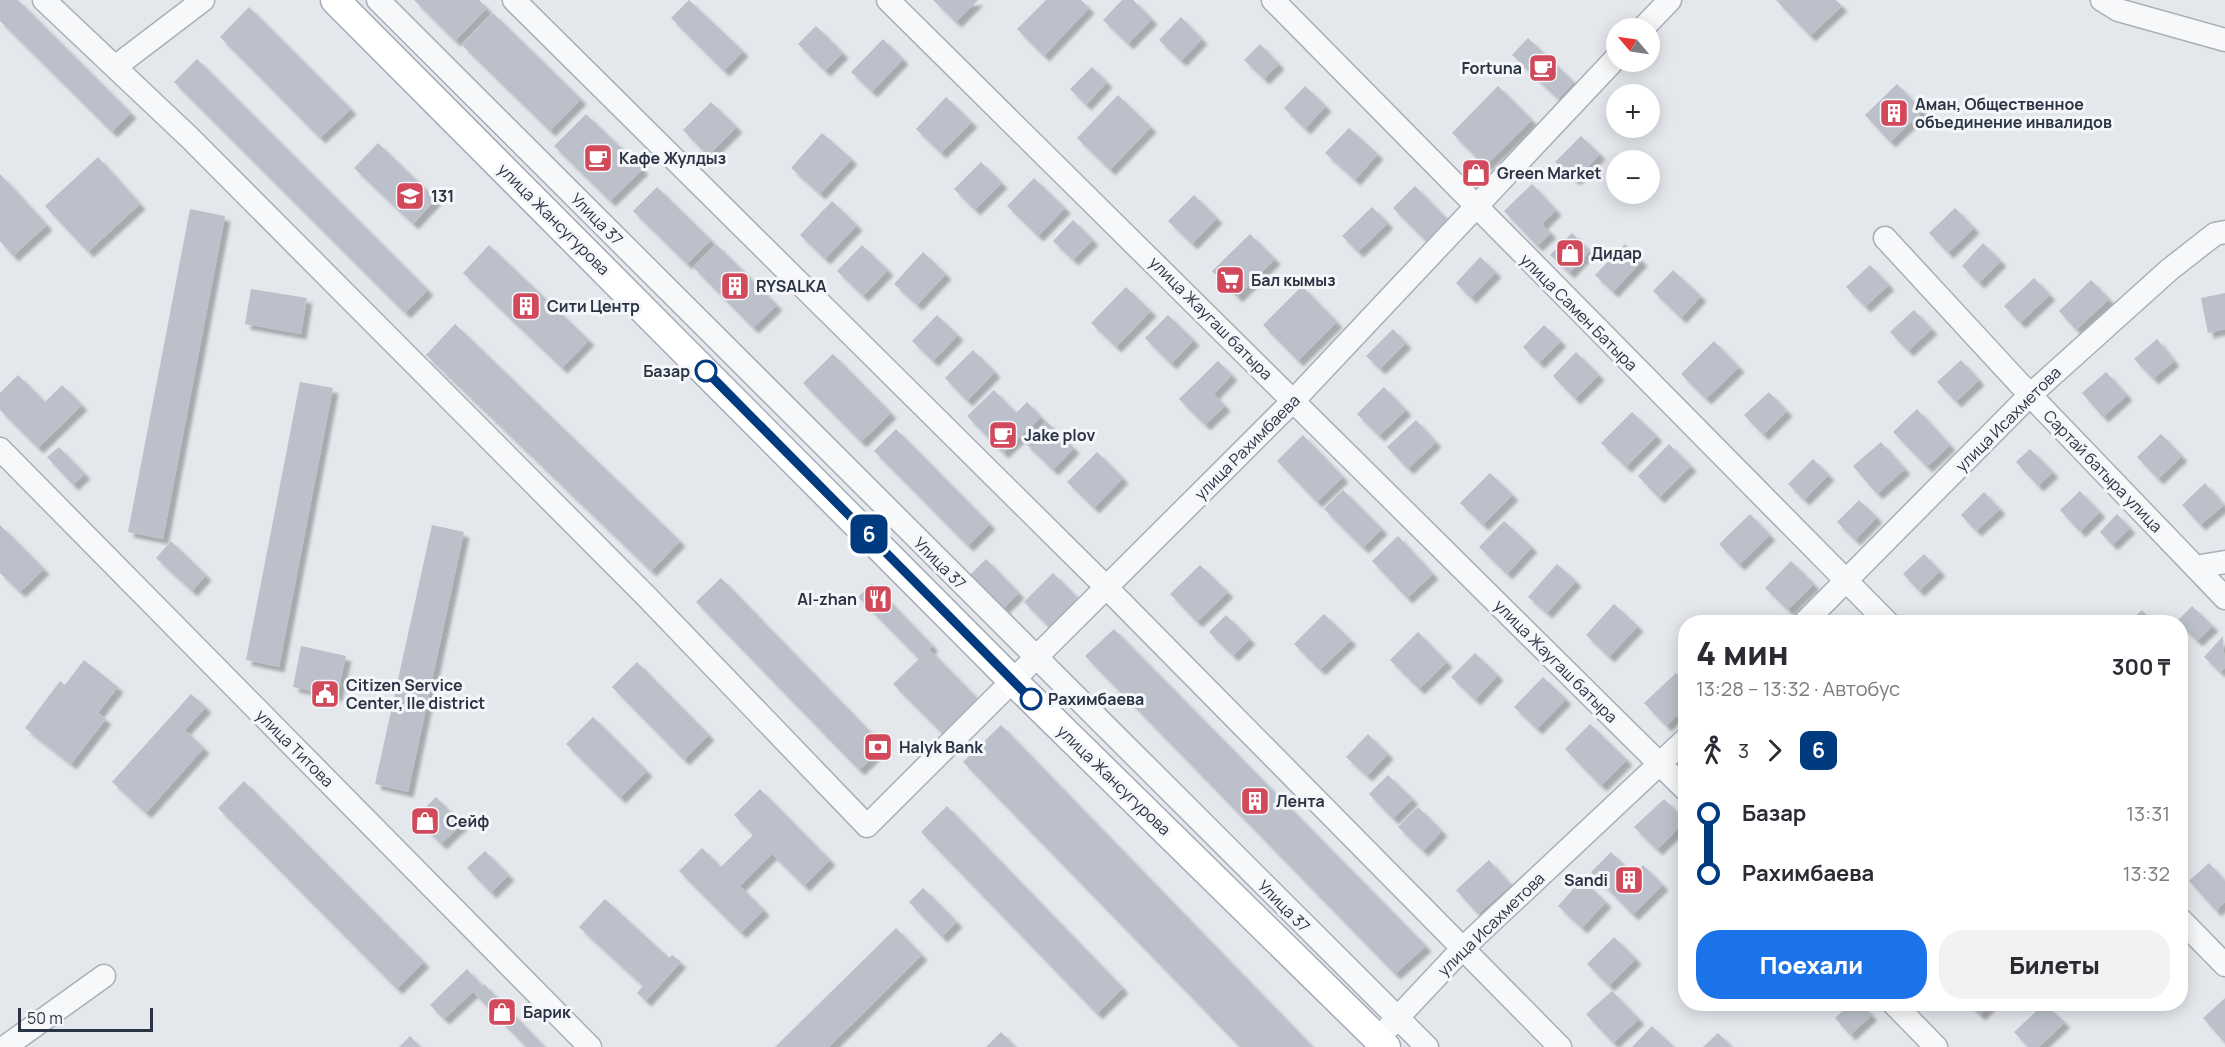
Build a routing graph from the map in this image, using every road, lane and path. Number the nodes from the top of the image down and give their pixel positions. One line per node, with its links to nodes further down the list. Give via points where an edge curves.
1 (44, 0): 12 (street)
2 (202, 0): 12 (street)
3 (335, 0): 27 (main road, улица Жансугурова)
4 (378, 0): 39 (street, Улица 37)
5 (514, 0): 23 (street)
6 (888, 0): 18 (street, улица Жаугаш батыра)
7 (1274, 0): 14 (street, улица Самен Батыра)
8 (1670, 0): 10 (street)
9 (2102, 0): 11 (street, via 2118,10)
10 (1653, 18)
11 (2225, 40)
12 (115, 67): 27 (street, улица Рахимбаева, via 638,588 867,826)
13 (1606, 69): 14 (street, улица Рахимбаева)
14 (1475, 208): 18 (street, улица Рахимбаева); 22 (street, улица Самен Батыра)
15 (2225, 232): 17 (street, улица Исахметова, via 2215,234 2169,270)
16 (1885, 238): 17 (street, Сартай батыра улица)
17 (2030, 395): 21 (street, Сартай батыра улица); 22 (street, улица Исахметова)
18 (1294, 400): 23 (street, улица Рахимбаева); 29 (street, улица Жаугаш батыра)
19 (0, 449): 38 (street, улица Титова)
20 (2225, 562): 21 (street)
21 (2195, 567): 24 (street, Сартай батыра улица)
22 (1847, 582): 25 (street, улица Исахметова); 26 (street, улица Самен Батыра)
23 (1107, 588): 27 (street, улица Рахимбаева); 32 (street)
24 (2225, 598)
25 (1812, 615)
26 (1880, 615)
27 (1014, 682): 36 (main road, улица Жансугурова)
28 (1678, 747): 29 (street, улица Исахметова)
29 (1660, 764): 30 (street, улица Жаугаш батыра); 32 (street, улица Исахметова)
30 (1678, 782)
31 (2188, 928): 33 (street)
32 (1463, 948): 36 (street, улица Исахметова); 40 (street)
33 (2225, 965)
34 (104, 976): 37 (street)
35 (1901, 1011): 41 (street)
36 (1382, 1043)
37 (5, 1047)
38 (590, 1047)
39 (1427, 1047)
40 (1560, 1047)
41 (1936, 1047)

